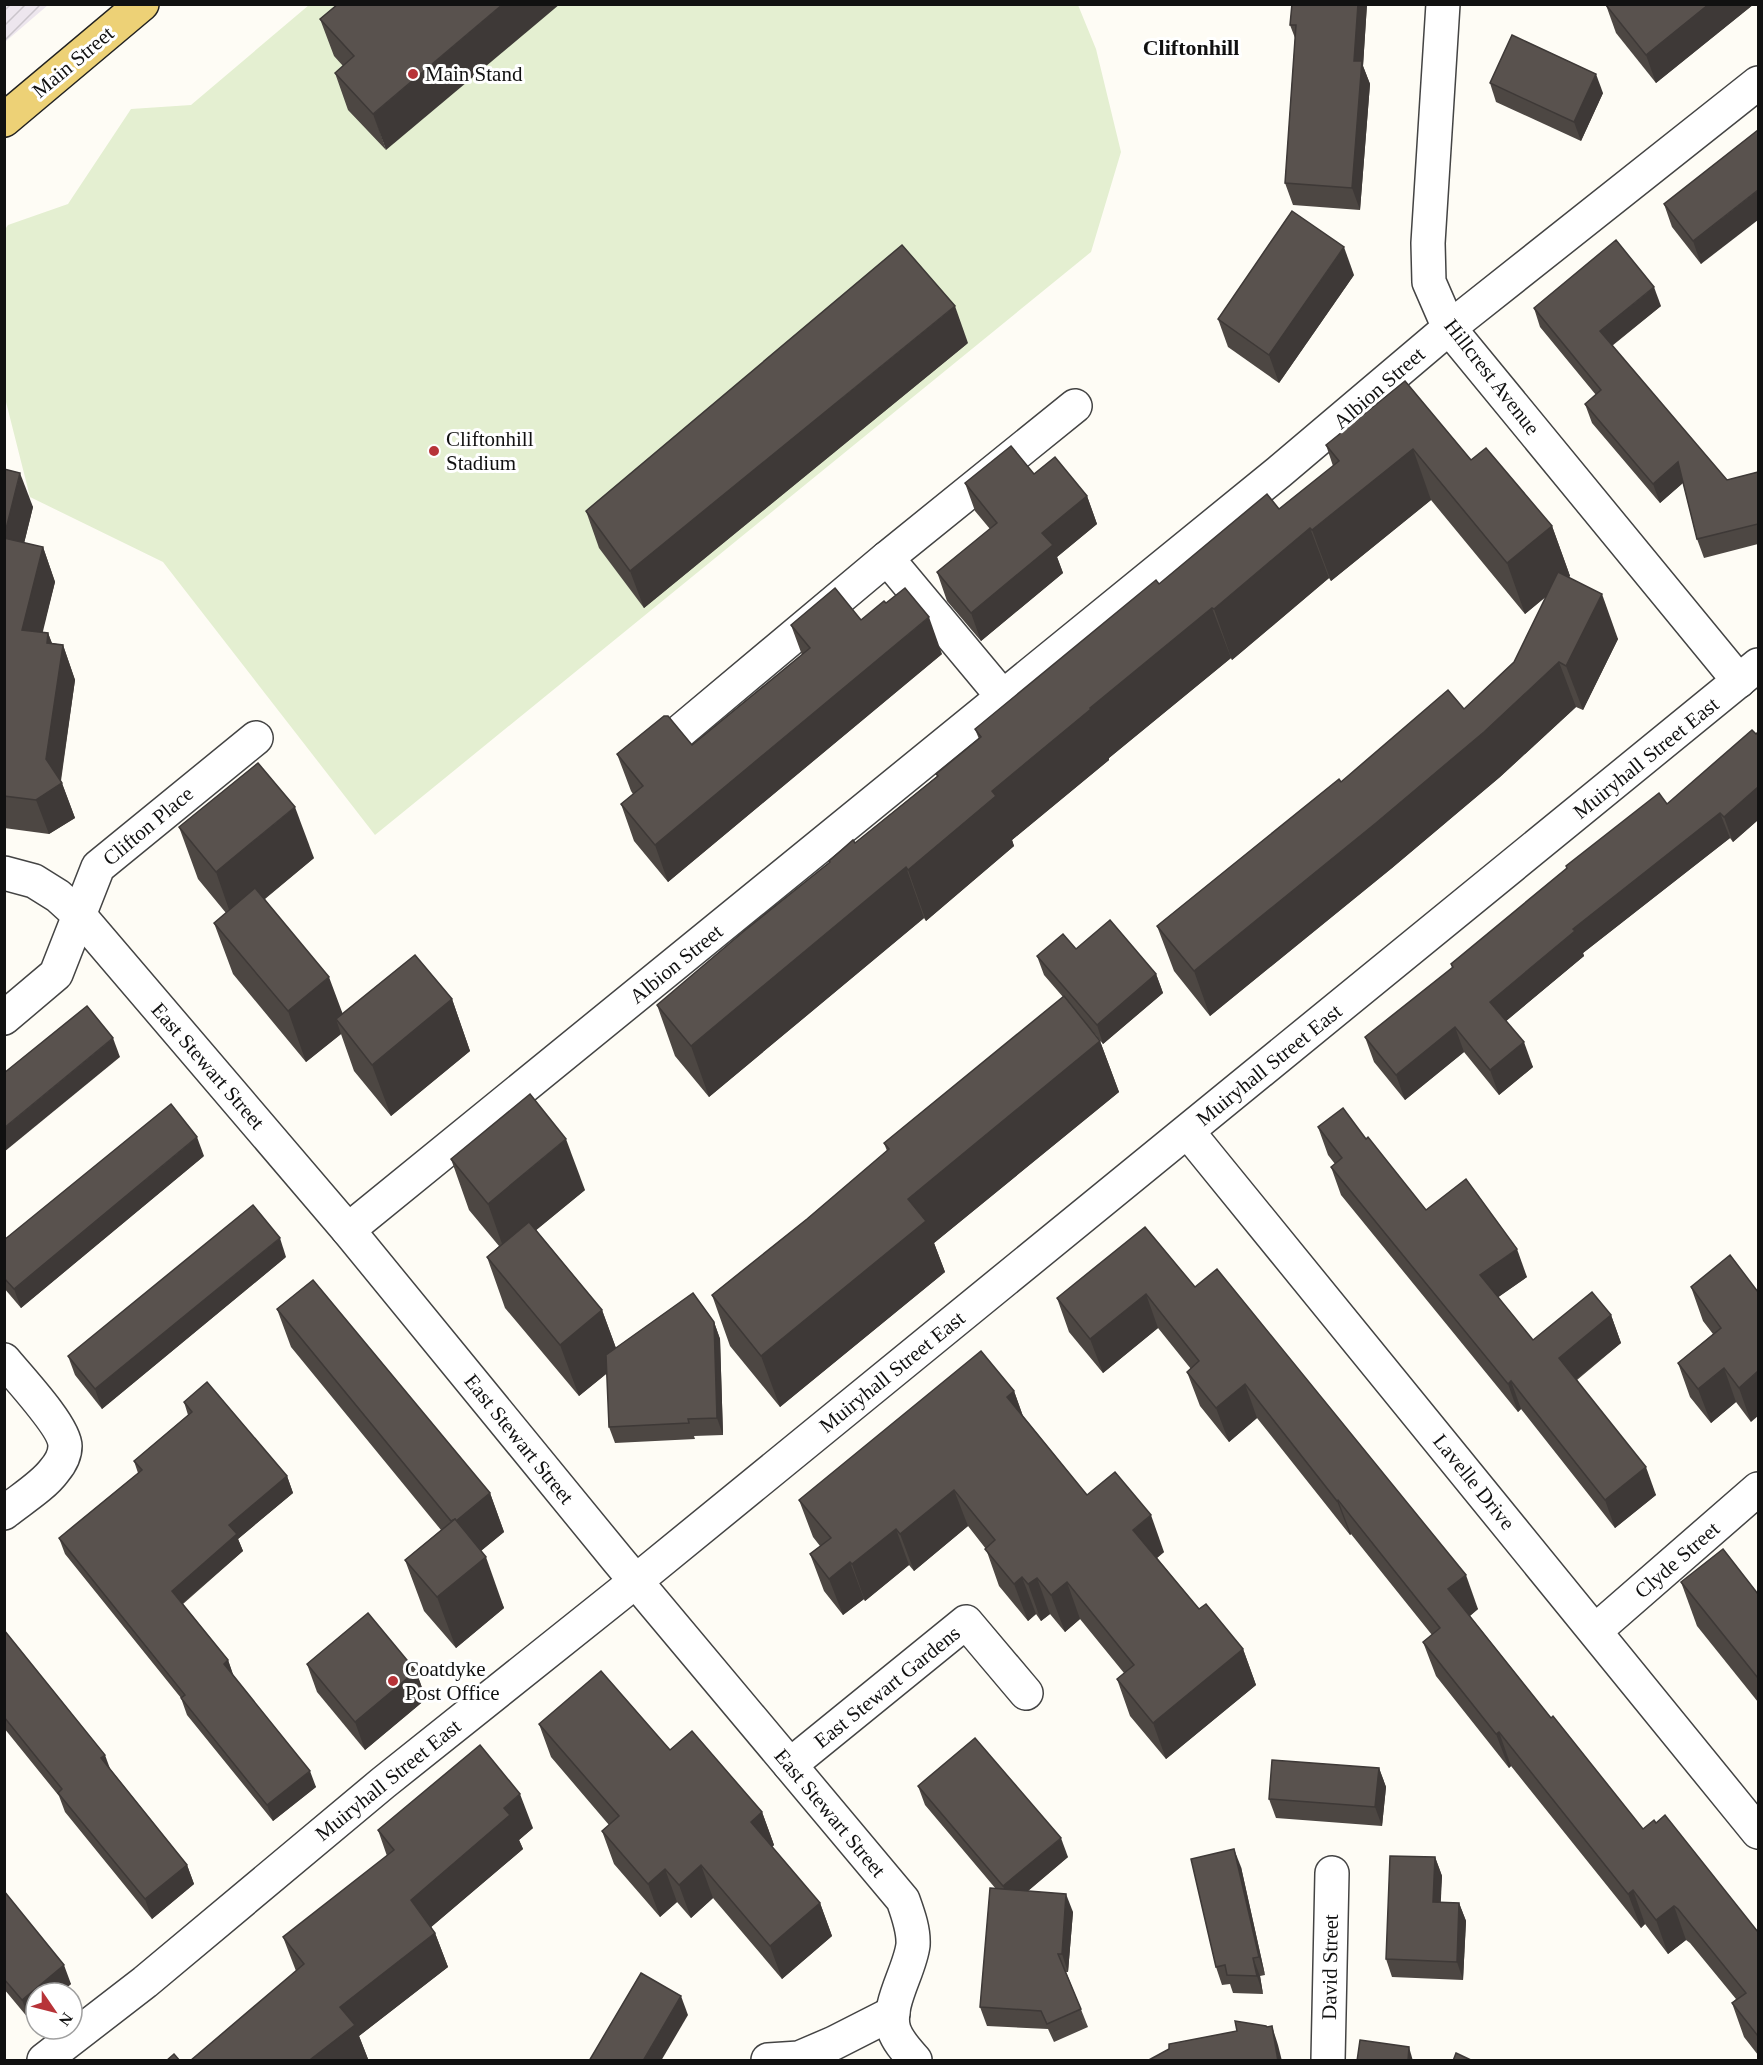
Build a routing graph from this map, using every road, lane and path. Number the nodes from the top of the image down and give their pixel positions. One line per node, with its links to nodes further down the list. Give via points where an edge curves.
1 (142, 4): 4 (main road, Main Street)
2 (1443, 4): 5 (street, Hillcrest Avenue, via 1428,243 1430,282)
3 (1758, 83): 5 (street, Albion Street)
4 (4, 120)
5 (1449, 328): 8 (street, Hillcrest Avenue); 9 (street, Albion Street, via 1321,438)
6 (1075, 406): 7 (street)
7 (887, 558): 9 (street); 10 (street)
8 (1749, 673): 15 (street, Muiryhall Street East)
9 (1003, 697): 16 (street, Albion Street)
10 (677, 734)
11 (256, 738): 13 (street, Clifton Place, via 98,867)
12 (4, 873): 13 (street, East Stewart Street, via 33,881)
13 (79, 915): 14 (street, Clifton Place, via 56,974); 16 (street, East Stewart Street)
14 (4, 1018)
15 (1188, 1132): 20 (street, Muiryhall Street East); 21 (street, Lavelle Drive)
16 (348, 1230): 20 (street, East Stewart Street)
17 (4, 1360): 19 (street, via 63,1434 65,1446 53,1473)
18 (1758, 1490): 21 (street, Clyde Street)
19 (4, 1513)
20 (636, 1581): 23 (street, East Stewart Street); 27 (street, Muiryhall Street East)
21 (1595, 1631): 24 (street, Lavelle Drive)
22 (1026, 1693): 23 (street, East Stewart Gardens, via 966,1622)
23 (790, 1765): 26 (street, East Stewart Street, via 903,1900 913,1945)
24 (1758, 1832)
25 (1332, 1874): 30 (street, David Street)
26 (893, 2013): 28 (street, via 799,2058); 29 (street, via 894,2030)
27 (44, 2061)
28 (768, 2061)
29 (915, 2061)
30 (1329, 2061)

